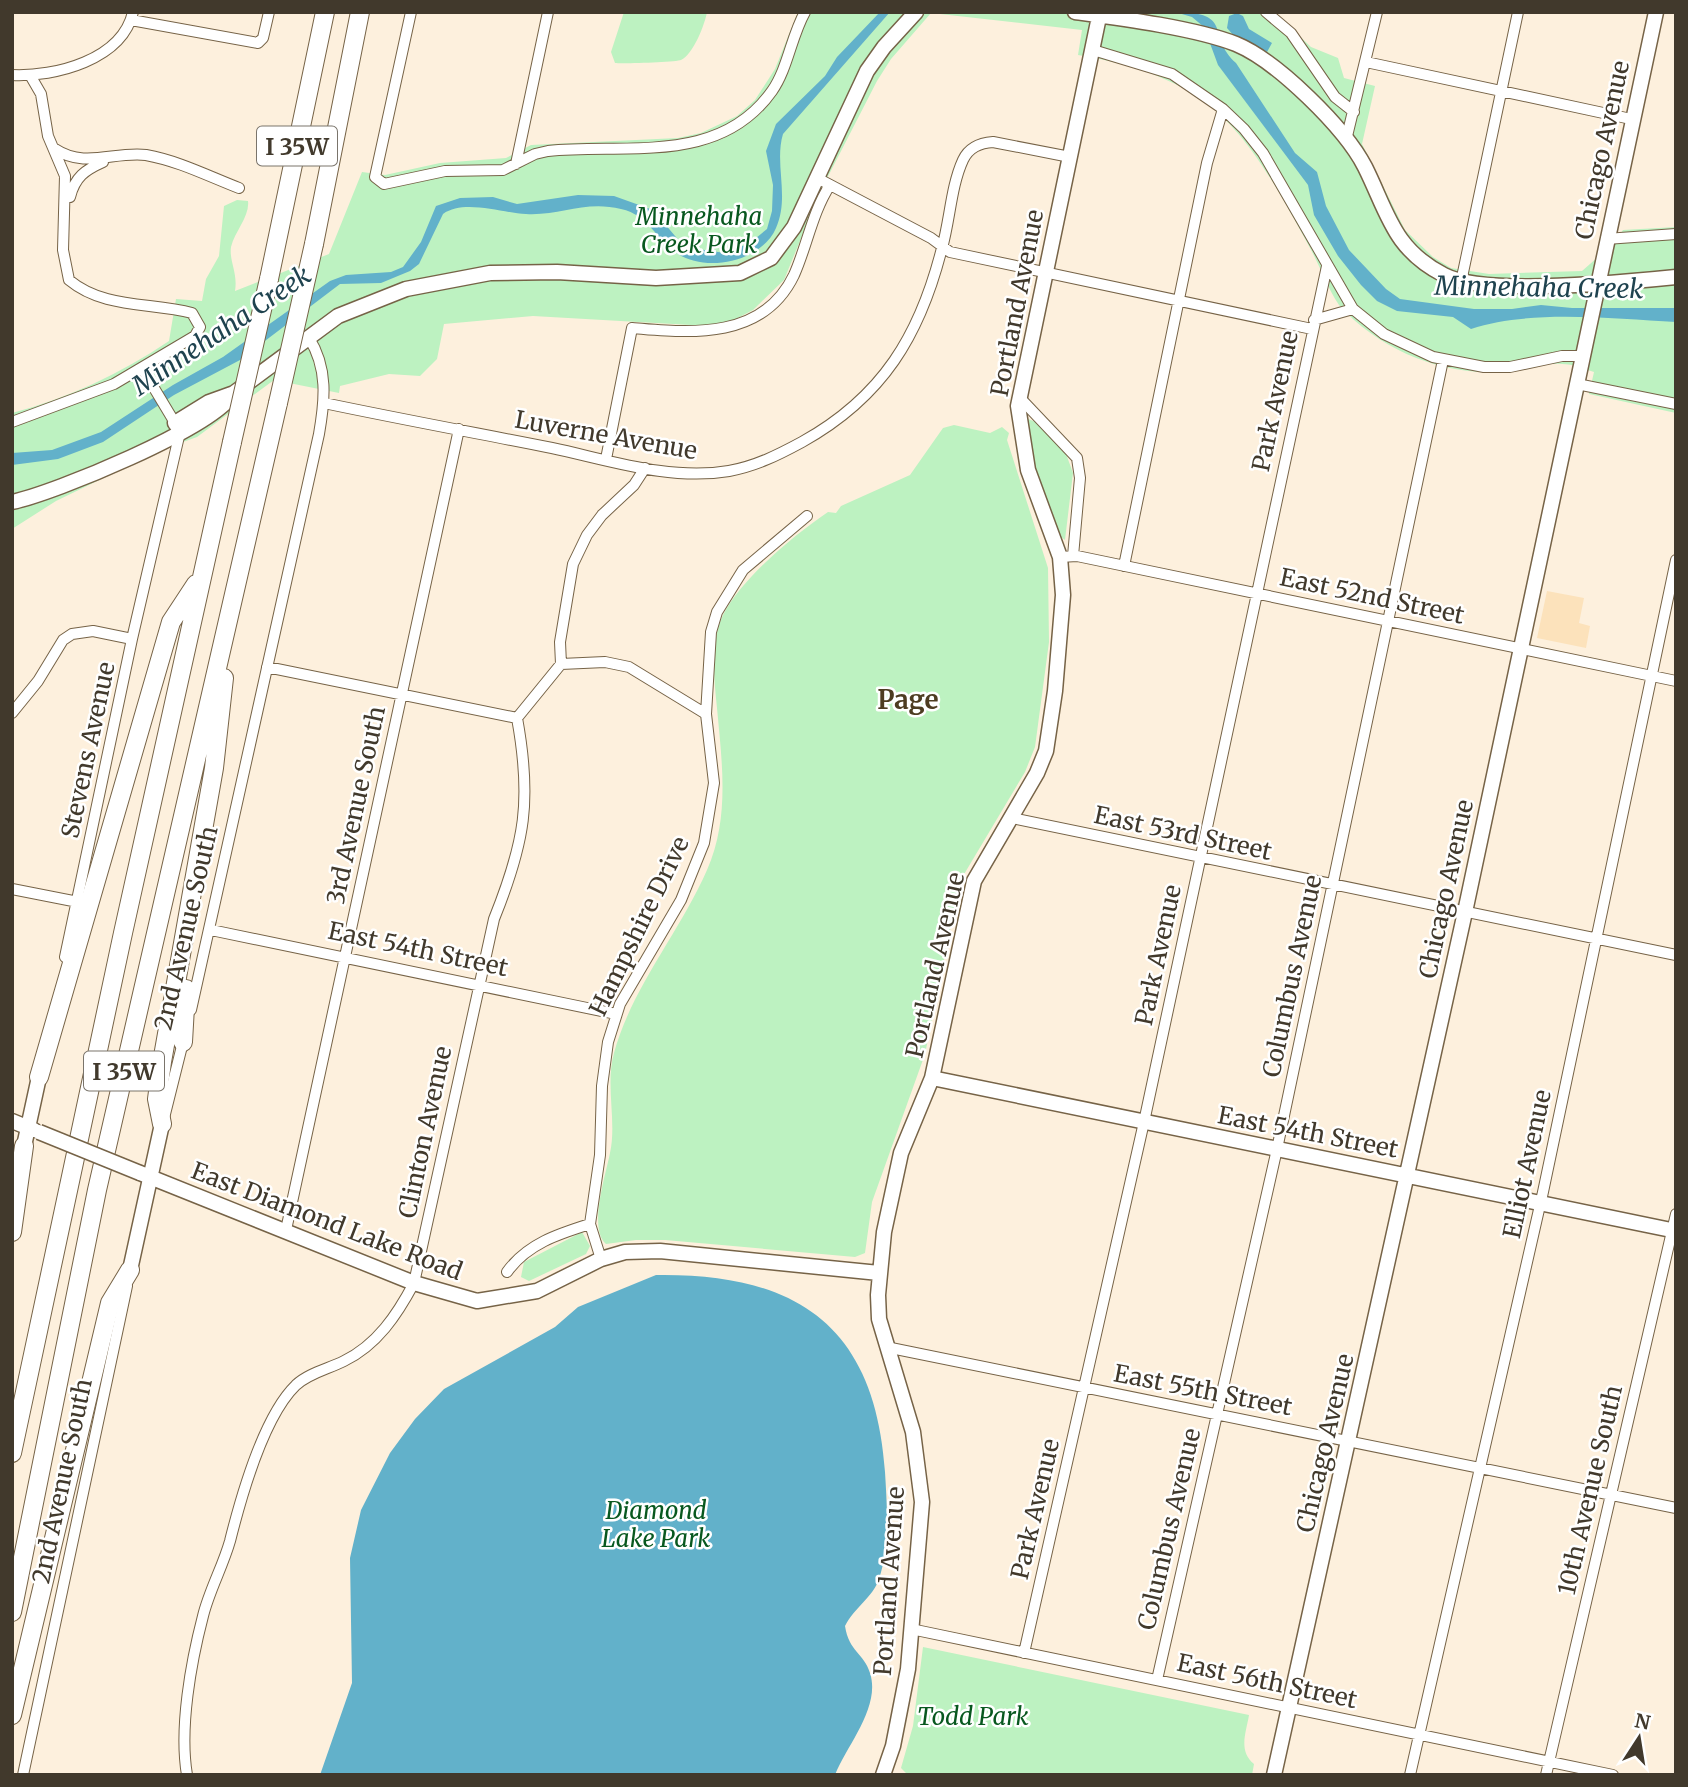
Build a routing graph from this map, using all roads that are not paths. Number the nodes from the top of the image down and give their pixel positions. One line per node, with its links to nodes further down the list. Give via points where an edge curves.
1 (269, 12): 14 (street, via 263,38 253,43)
2 (325, 12): 60 (highway, I 35W, bridge)
3 (360, 12): 62 (highway, I 35W, bridge)
4 (411, 12): 27 (street, via 375,177 384,184 445,171 503,170)
5 (548, 12): 27 (street)
6 (805, 12): 27 (street, via 772,91 721,134 678,146 548,151)
7 (916, 12): 28 (street, via 867,71)
8 (1074, 12): 13 (street)
9 (1266, 12): 21 (street, via 1291,33 1335,97)
10 (1377, 12): 16 (street)
11 (1518, 12): 19 (street)
12 (1656, 12): 22 (street, Chicago Avenue)
13 (1100, 14): 15 (street, Portland Avenue); 23 (street, via 1223,40 1258,57)
14 (132, 16): 18 (street, via 128,29 91,58)
15 (1093, 50): 20 (street, via 1172,74); 26 (street, Portland Avenue)
16 (1366, 62): 19 (street); 21 (street)
17 (12, 75): 18 (street)
18 (30, 75): 24 (street, via 41,94)
19 (1502, 92): 22 (street); 37 (street)
20 (1223, 109): 34 (street, via 1263,153); 39 (street)
21 (1354, 113): 23 (street)
22 (1632, 119): 32 (street, Chicago Avenue)
23 (1347, 136): 37 (street, via 1396,236 1423,263)
24 (55, 149): 25 (street, via 78,160); 30 (street, via 65,176)
25 (116, 156): 29 (street, via 174,161); 30 (street, via 84,170 72,189)
26 (1070, 157): 33 (street, Luverne Avenue, via 993,142 974,147 963,160); 35 (street, Portland Avenue)
27 (516, 164)
28 (824, 182): 33 (street); 42 (street, via 785,242 750,271 681,278 557,272 451,278 362,304); 53 (street, via 792,278 755,316 712,332 632,328)
29 (239, 188)
30 (64, 218): 45 (street, via 62,250 69,280 106,300 192,313 200,327 195,336)
31 (1676, 234): 32 (street)
32 (1606, 239): 38 (street, Chicago Avenue)
33 (943, 247): 35 (street); 54 (street, Luverne Avenue, via 924,305 898,357 861,402 838,420 752,466 708,474)
34 (1327, 266): 40 (street); 41 (street, Park Avenue)
35 (1047, 272): 39 (street); 47 (street, Portland Avenue)
36 (1676, 277): 38 (street)
37 (1461, 282): 38 (street, via 1517,286)
38 (1597, 282): 43 (street, Chicago Avenue)
39 (1178, 300): 41 (street); 59 (street)
40 (1353, 309): 41 (street); 44 (street, via 1384,334)
41 (1313, 324): 61 (street, Park Avenue)
42 (309, 338): 48 (street, 2nd Avenue South, via 321,367); 51 (street, via 234,393 202,406)
43 (1582, 356): 44 (street, via 1510,367); 46 (street, Chicago Avenue)
44 (1443, 360): 63 (street, Columbus Avenue)
45 (142, 368): 50 (street, via 99,390); 51 (street)
46 (1577, 384): 49 (street); 65 (street, Chicago Avenue)
47 (1020, 398): 57 (street, Portland Avenue, via 1020,432 1028,470); 57 (street, via 1077,458 1080,478)
48 (324, 403): 52 (street, Luverne Avenue); 67 (street, 2nd Avenue South)
49 (1676, 404)
50 (12, 422)
51 (178, 427): 55 (street, via 90,474); 64 (street, Stevens Avenue)
52 (459, 429): 53 (street, Luverne Avenue); 70 (street, 3rd Avenue South)
53 (606, 459): 54 (street, Luverne Avenue)
54 (645, 468): 66 (street, via 635,485 602,515 573,564 560,642)
55 (12, 502)
56 (807, 516): 72 (street, Hampshire Drive, via 743,570 717,612 708,653)
57 (1066, 556): 59 (street, East 52nd Street); 74 (street, Portland Avenue, via 1052,723 1037,773)
58 (1676, 560): 68 (street, Elliot Avenue)
59 (1124, 566): 61 (street, East 52nd Street)
60 (202, 575): 88 (highway, via 171,622); 110 (highway, I 35W)
61 (1257, 593): 63 (street, East 52nd Street); 76 (street, Park Avenue)
62 (230, 621): 75 (highway); 120 (highway, I 35W, via 97,1191)
63 (1388, 621): 65 (street, East 52nd Street); 77 (street, Columbus Avenue)
64 (132, 639): 71 (street, via 82,631 63,640); 79 (street, Stevens Avenue)
65 (1521, 649): 68 (street, East 52nd Street); 80 (street, Chicago Avenue)
66 (561, 664): 72 (street, via 597,662 629,667); 73 (street)
67 (267, 667): 70 (street); 81 (street, 2nd Avenue South)
68 (1652, 676): 69 (street, East 52nd Street); 82 (street, Elliot Avenue)
69 (1676, 681)
70 (401, 694): 73 (street); 84 (street, 3rd Avenue South)
71 (12, 713)
72 (706, 714): 86 (street, Hampshire Drive, via 714,783 704,843 681,900)
73 (517, 718): 85 (street, Clinton Avenue, via 526,772 524,825)
74 (1012, 818): 76 (street, East 53rd Street); 89 (street, Portland Avenue, via 974,881)
75 (203, 833): 87 (highway); 92 (highway, via 162,1062 157,1099)
76 (1200, 858): 77 (street, East 53rd Street); 91 (street, Park Avenue)
77 (1332, 885): 80 (street, East 53rd Street); 95 (street, Columbus Avenue)
78 (12, 888): 79 (street)
79 (78, 901): 88 (street, Stevens Avenue)
80 (1465, 912): 82 (street, East 53rd Street); 97 (street, Chicago Avenue)
81 (211, 930): 84 (street, East 54th Street); 87 (street, 2nd Avenue South)
82 (1596, 940): 83 (street, East 53rd Street); 99 (street, Elliot Avenue)
83 (1676, 955)
84 (345, 958): 85 (street, East 54th Street); 102 (street, 3rd Avenue South)
85 (479, 985): 86 (street, East 54th Street); 109 (street, Clinton Avenue)
86 (616, 1014): 101 (street, Hampshire Drive, via 604,1062 600,1154)
87 (183, 1042): 92 (street, 2nd Avenue South)
88 (39, 1077): 93 (street)
89 (932, 1078): 91 (street, East 54th Street); 108 (street, Portland Avenue, via 901,1153)
90 (12, 1121): 93 (street, East Diamond Lake Road)
91 (1144, 1122): 95 (street, East 54th Street); 112 (street, Park Avenue)
92 (163, 1124): 96 (street, 2nd Avenue South)
93 (34, 1129): 94 (street); 96 (street, East Diamond Lake Road, bridge)
94 (24, 1146): 98 (street); 104 (highway)
95 (1277, 1149): 97 (street, East 54th Street); 114 (street, Columbus Avenue)
96 (144, 1175): 102 (street, East Diamond Lake Road); 106 (street, 2nd Avenue South)
97 (1408, 1175): 99 (street, East 54th Street); 115 (street, Chicago Avenue)
98 (12, 1199)
99 (1540, 1203): 103 (street, East 54th Street); 117 (street, Elliot Avenue)
100 (1676, 1214): 103 (street, 10th Avenue South)
101 (590, 1224): 105 (street, Hampshire Drive); 107 (street, via 553,1236 518,1257)
102 (286, 1230): 109 (street, East Diamond Lake Road)
103 (1674, 1230): 118 (street, 10th Avenue South)
104 (12, 1231)
105 (601, 1259): 108 (street, East Diamond Lake Road, via 625,1252 660,1251); 109 (street, East Diamond Lake Road, via 537,1291 498,1300 455,1297)
106 (130, 1270): 125 (highway, via 110,1303); 129 (street, 2nd Avenue South)
107 (507, 1272)
108 (879, 1273): 111 (street, Portland Avenue, via 879,1319)
109 (414, 1283): 130 (street, Clinton Avenue, via 379,1335 345,1361 296,1385 278,1410 245,1485 203,1615 188,1701)
110 (41, 1315): 113 (highway); 116 (highway, I 35W)
111 (886, 1347): 112 (street, East 55th Street); 121 (street, Portland Avenue, via 913,1432 922,1502)
112 (1084, 1387): 114 (street, East 55th Street); 122 (street, Park Avenue)
113 (12, 1403)
114 (1217, 1415): 115 (street, East 55th Street); 123 (street, Columbus Avenue)
115 (1349, 1441): 117 (street, East 55th Street); 124 (street, Chicago Avenue)
116 (12, 1454)
117 (1480, 1469): 118 (street, East 55th Street); 126 (street, Elliot Avenue)
118 (1611, 1495): 119 (street, East 55th Street); 127 (street, 10th Avenue South)
119 (1676, 1508)
120 (12, 1612)
121 (911, 1629): 122 (street, East 56th Street); 128 (street, Portland Avenue, via 902,1708)
122 (1024, 1653): 123 (street, East 56th Street)
123 (1157, 1680): 124 (street, East 56th Street)
124 (1289, 1708): 126 (street, East 56th Street); 131 (street, Chicago Avenue)
125 (12, 1715)
126 (1420, 1735): 127 (street, East 56th Street); 132 (street, Elliot Avenue)
127 (1549, 1762): 133 (street, 10th Avenue South); 134 (street, East 56th Street)
128 (886, 1774)
129 (23, 1775)
130 (187, 1775)
131 (1274, 1775)
132 (1410, 1775)
133 (1546, 1775)
134 (1613, 1775)

